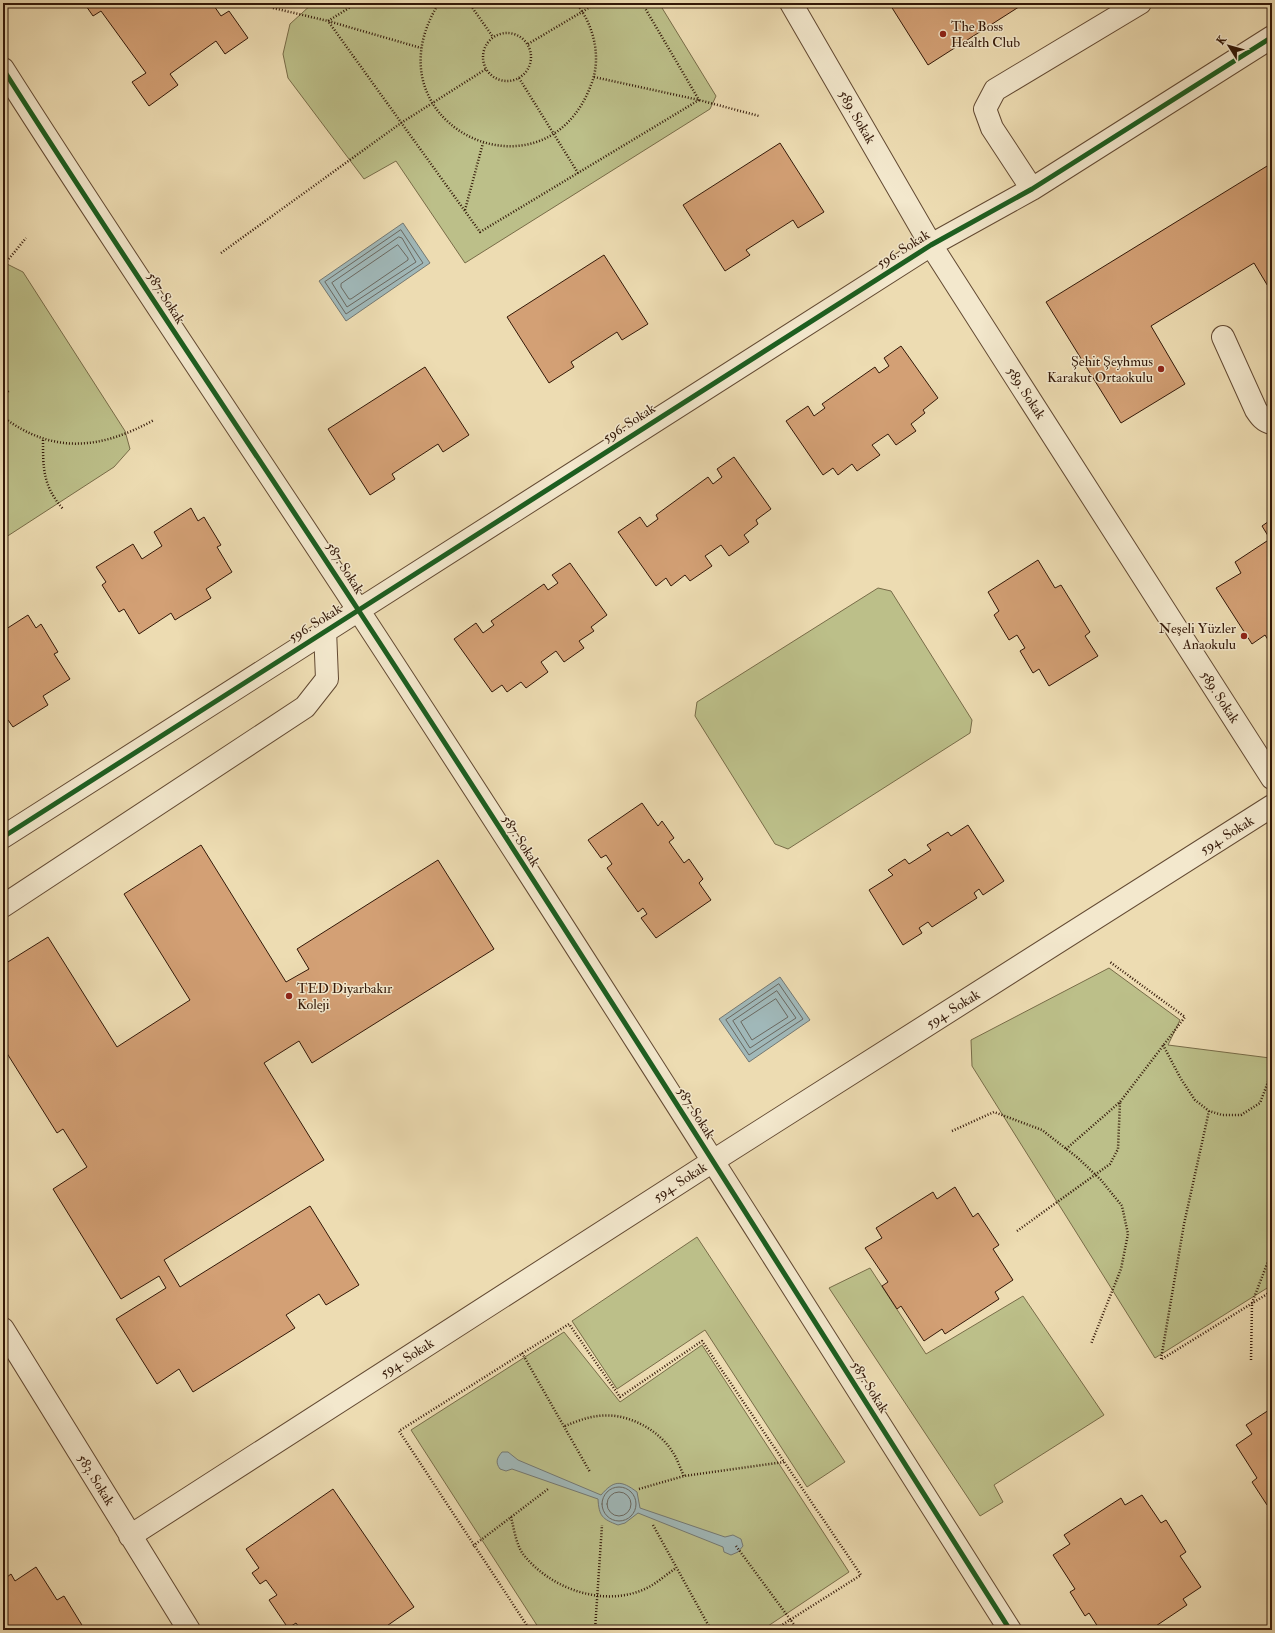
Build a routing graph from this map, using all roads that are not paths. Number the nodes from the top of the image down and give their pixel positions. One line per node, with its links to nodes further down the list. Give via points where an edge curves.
1 (791, 3): 6 (street, 589. Sokak)
2 (1140, 3): 5 (street, via 995,90 984,109 992,128)
3 (1272, 36): 5 (street, 596. Sokak)
4 (3, 69): 9 (street, 587. Sokak)
5 (1032, 189): 6 (street, 596. Sokak)
6 (931, 245): 9 (street, 596. Sokak); 11 (street, 589. Sokak)
7 (1223, 337): 8 (street, via 1256,410 1261,417)
8 (1272, 423)
9 (358, 610): 10 (street, 596. Sokak); 15 (street, 587. Sokak)
10 (325, 630): 13 (street, 596. Sokak); 14 (street, via 328,680 305,707)
11 (1272, 778)
12 (1272, 806): 15 (street, 594. Sokak)
13 (3, 837)
14 (3, 906)
15 (713, 1161): 17 (street, 594. Sokak); 19 (street, 587. Sokak)
16 (3, 1329): 17 (street, 583. Sokak)
17 (130, 1536): 18 (street, 583. Sokak)
18 (189, 1630)
19 (1010, 1630)

